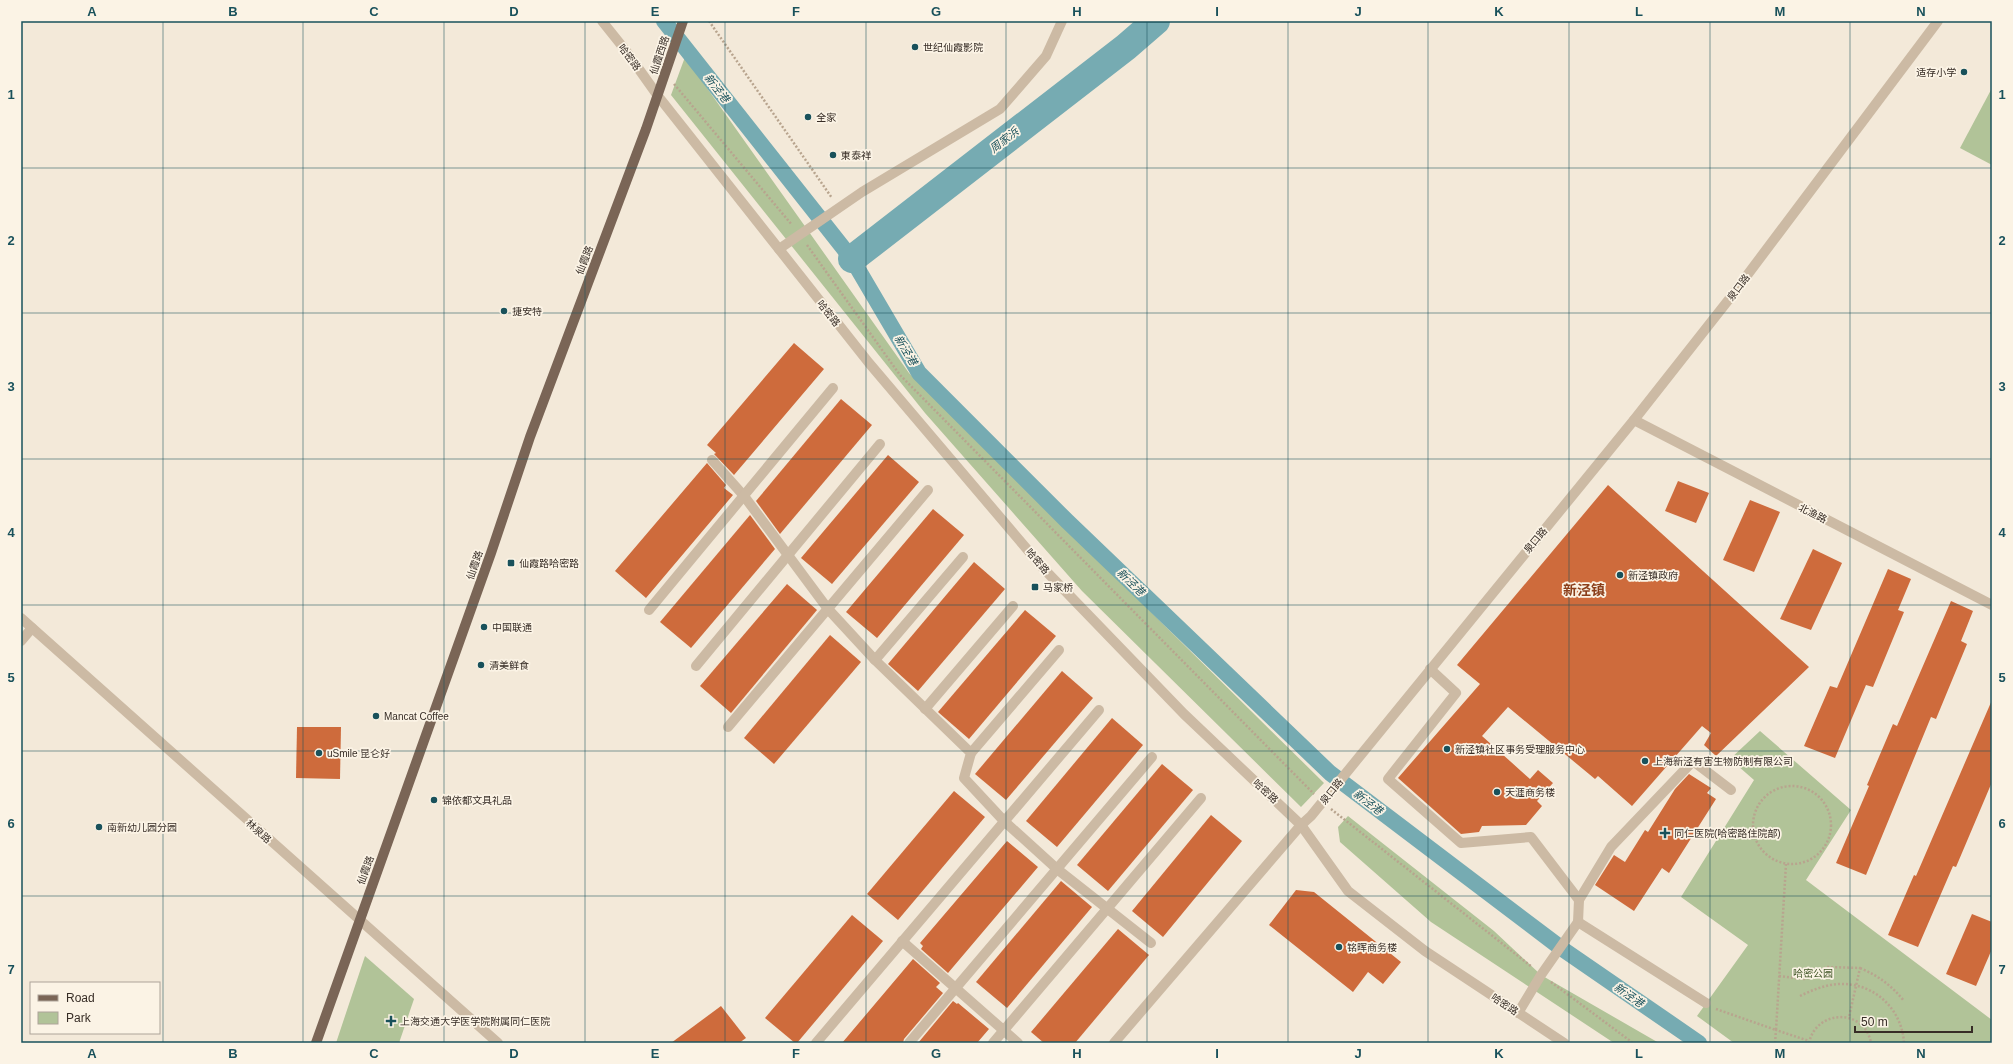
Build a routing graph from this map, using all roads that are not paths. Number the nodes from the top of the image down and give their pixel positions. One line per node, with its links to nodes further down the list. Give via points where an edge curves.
1 (602, 21): 5 (street, 哈密路)
2 (683, 21): 5 (main road, 仙霞西路)
3 (1062, 21): 6 (street, via 1046,56 1000,109 838,206)
4 (1938, 21): 8 (street, 泉口路, via 1735,292)
5 (658, 96): 6 (street, 哈密路); 38 (main road, 仙霞路, via 530,437)
6 (779, 249): 34 (street, 哈密路, via 869,363 1043,568 1184,714)
7 (833, 388): 12 (street)
8 (1634, 420): 15 (street, 北渔路); 25 (street, 泉口路)
9 (880, 444): 13 (street)
10 (712, 460): 12 (street)
11 (928, 490): 17 (street)
12 (744, 496): 13 (street); 18 (street)
13 (788, 554): 17 (street); 24 (street)
14 (963, 557): 23 (street)
15 (1992, 605)
16 (1013, 606): 26 (street)
17 (828, 609): 23 (street); 28 (street)
18 (649, 610)
19 (21, 618): 20 (street, 林泉路)
20 (32, 628): 21 (street); 38 (street, 林泉路)
21 (21, 642)
22 (1059, 650): 29 (street)
23 (875, 660): 26 (street)
24 (696, 666)
25 (1430, 669): 34 (street, 泉口路, via 1311,816); 36 (street, via 1456,693 1388,779 1461,843 1531,838)
26 (925, 709): 29 (street)
27 (1099, 710): 33 (street)
28 (728, 727)
29 (971, 753): 33 (street, via 964,778)
30 (1152, 757): 35 (street)
31 (1731, 790): 36 (street, via 1693,761 1611,847)
32 (1201, 798): 37 (street)
33 (1004, 821): 35 (street); 40 (street)
34 (1301, 824): 44 (street, 哈密路, via 1348,891 1426,952); 52 (street, 泉口路)
35 (1057, 869): 37 (street); 42 (street)
36 (1578, 900): 39 (street)
37 (1108, 908): 41 (street); 45 (street)
38 (360, 920): 46 (main road, 仙霞路); 47 (street, 林泉路)
39 (1578, 922): 43 (street); 44 (street)
40 (902, 941): 42 (street); 48 (street)
41 (1151, 943)
42 (956, 988): 45 (street); 49 (street)
43 (1706, 1003)
44 (1518, 1013): 53 (street, 哈密路)
45 (1004, 1030): 50 (street); 51 (street)
46 (316, 1043)
47 (498, 1043)
48 (816, 1043)
49 (909, 1043)
50 (993, 1043)
51 (1018, 1043)
52 (1114, 1043)
53 (1564, 1043)

